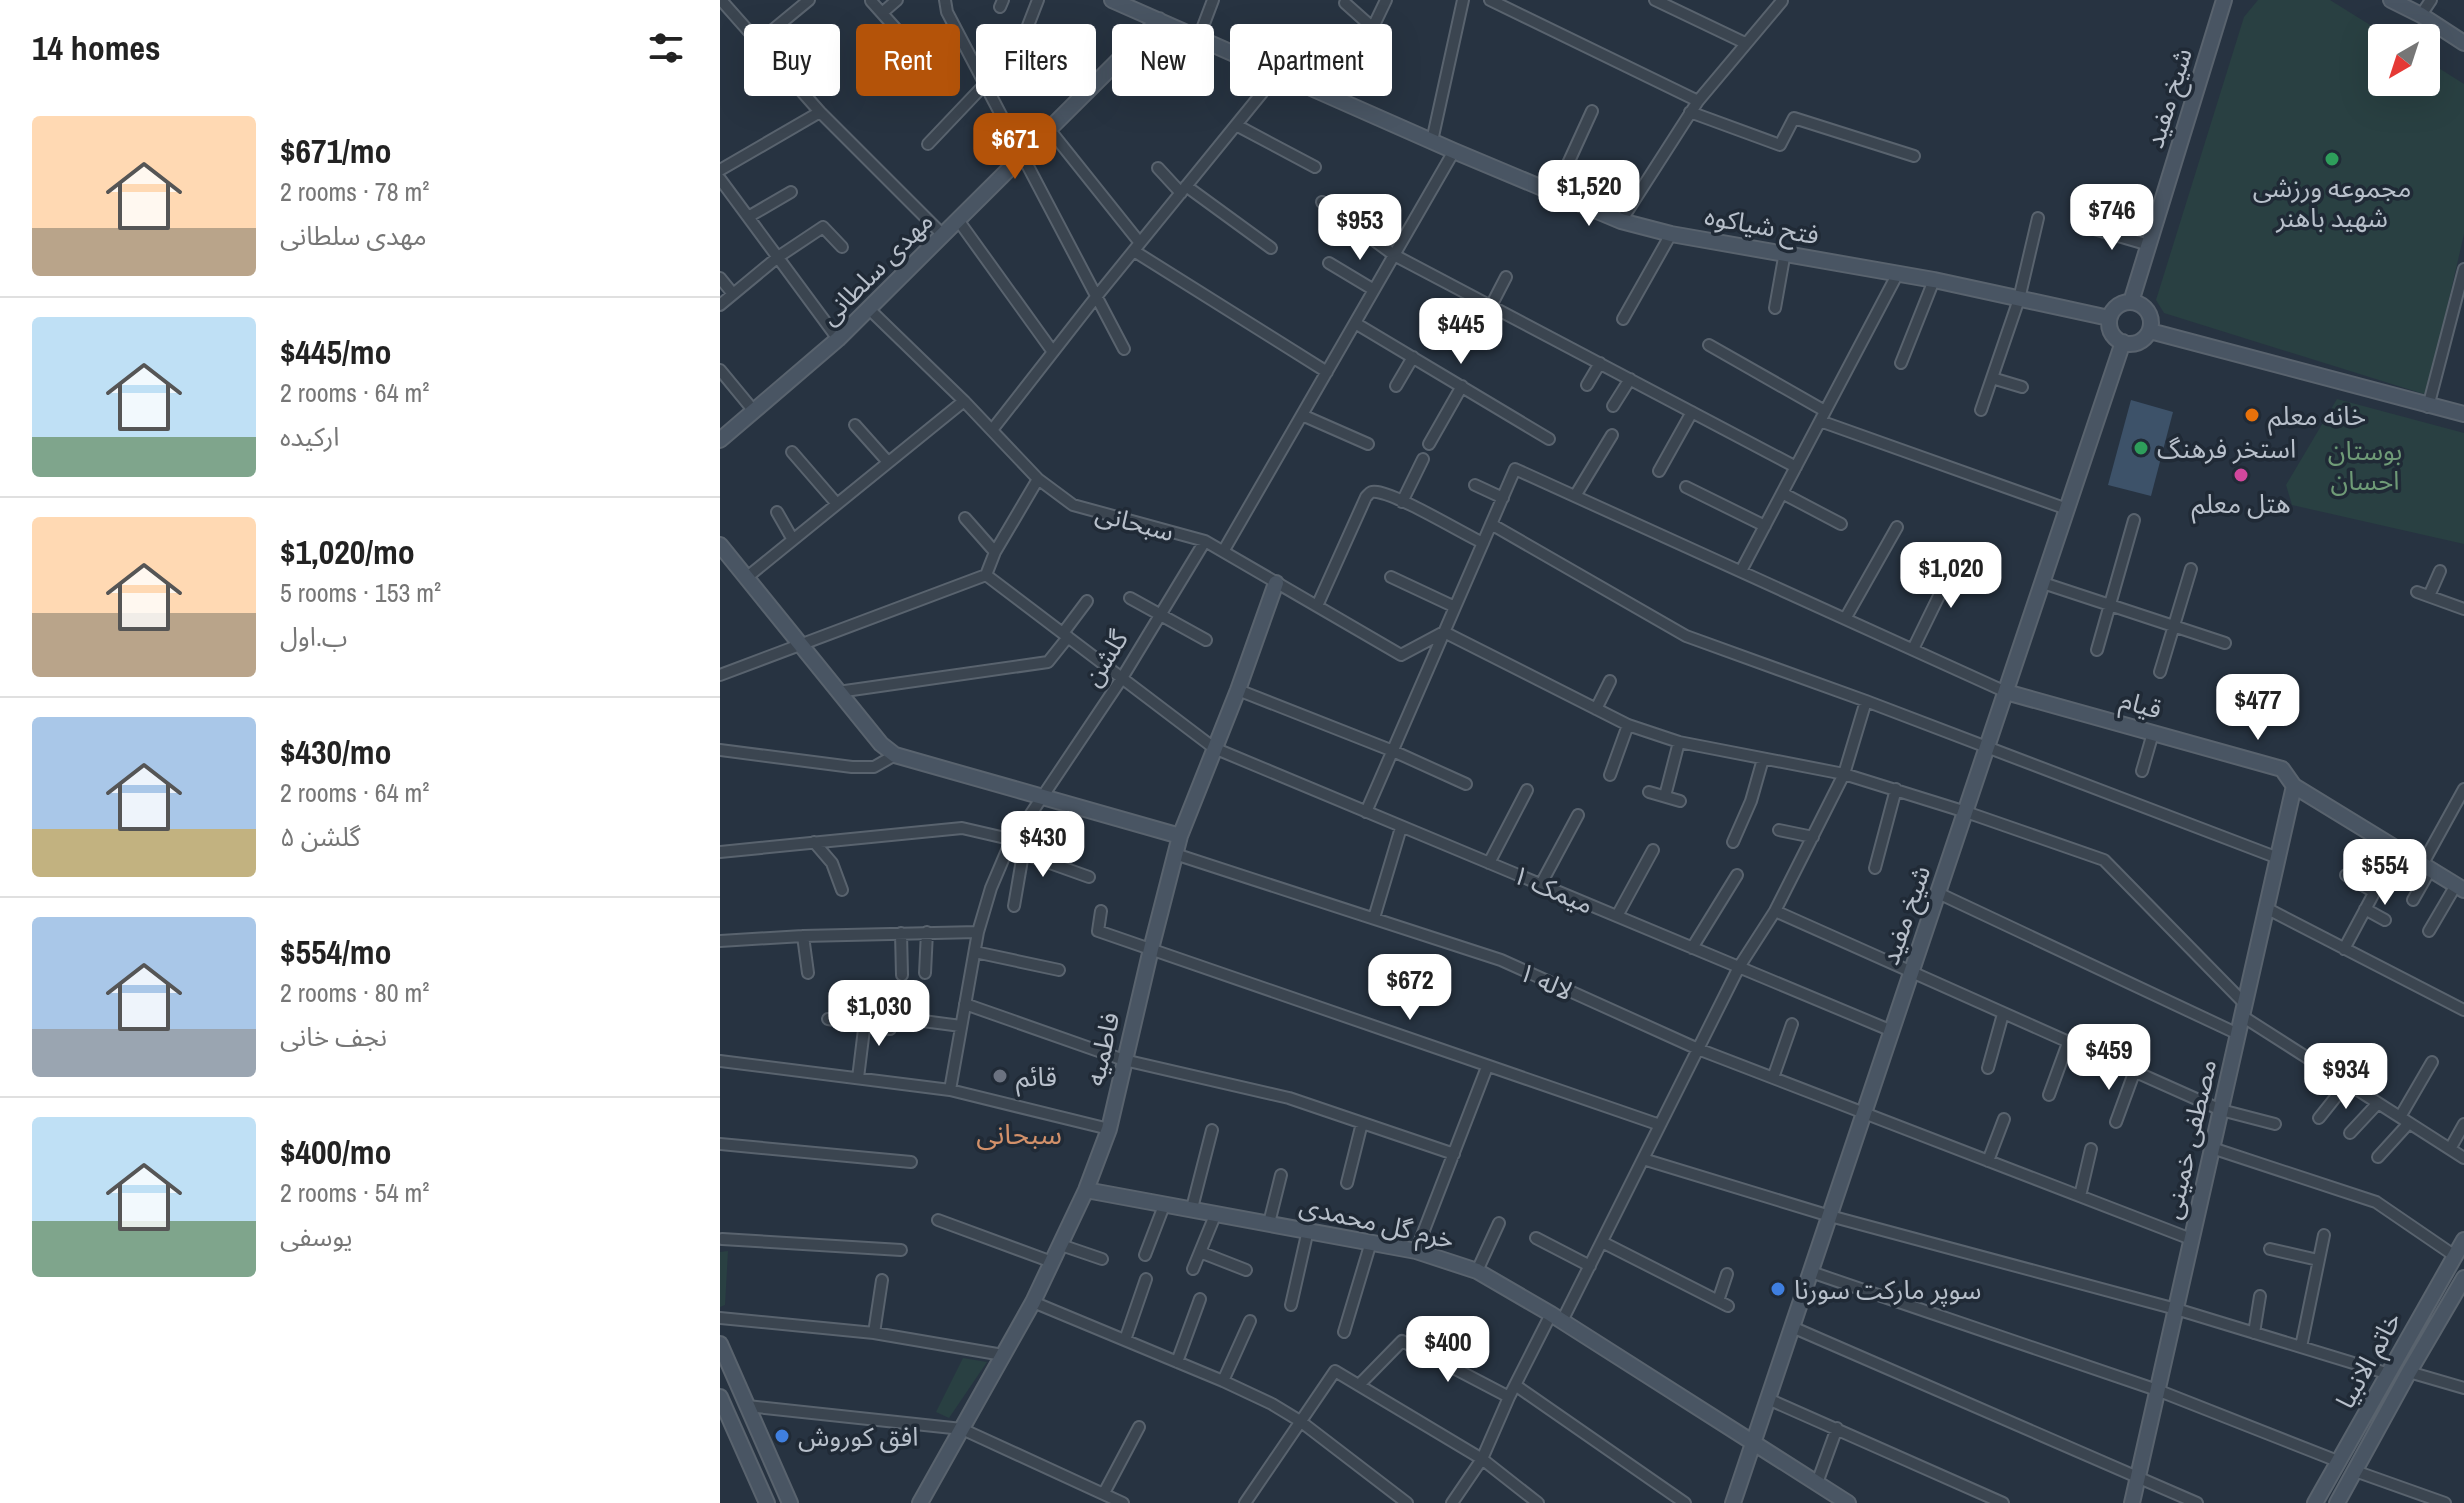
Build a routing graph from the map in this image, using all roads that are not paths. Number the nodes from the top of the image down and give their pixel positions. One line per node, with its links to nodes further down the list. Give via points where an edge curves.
1 (721, 0): 29 (street)
2 (809, 0): 22 (street)
3 (897, 0): 19 (street)
4 (945, 0): 32 (street)
5 (1038, 0): 24 (street)
6 (1112, 0): 21 (street, فتح شیاکوه)
7 (1213, 0): 26 (street)
8 (1386, 0): 28 (street)
9 (1463, 0): 45 (street)
10 (1490, 0): 39 (street)
11 (1655, 0): 30 (street)
12 (2224, 0): 65 (street, شیخ مفید)
13 (2391, 0): 20 (street)
14 (2409, 0): 20 (street)
15 (2431, 0): 20 (street)
16 (871, 1): 19 (street)
17 (1782, 1): 30 (street)
18 (1345, 3): 27 (street)
19 (882, 13): 23 (street)
20 (2421, 15): 31 (street)
21 (1159, 20): 25 (street, فتح شیاکوه); 44 (street, مهدی سلطانی)
22 (780, 24)
23 (892, 24)
24 (1029, 24)
25 (1168, 24)
26 (1204, 24)
27 (1369, 24)
28 (1375, 24)
29 (744, 26)
30 (1745, 43): 39 (street)
31 (2464, 43)
32 (976, 67)
33 (976, 93): 46 (street)
34 (806, 96): 41 (street)
35 (991, 96): 49 (street)
36 (1260, 96): 43 (street)
37 (1334, 96): 38 (street, فتح شیاکوه)
38 (1339, 98): 45 (street, فتح شیاکوه)
39 (1698, 101): 42 (street)
40 (1592, 111): 56 (street)
41 (820, 112): 52 (street); 64 (street)
42 (1690, 112): 48 (street, via 1780,145 1794,118); 61 (street)
43 (1236, 125): 50 (street); 54 (street)
44 (1049, 129): 49 (street, مهدی سلطانی); 67 (street)
45 (1432, 141): 47 (street, فتح شیاکوه)
46 (928, 144)
47 (1454, 151): 56 (street, فتح شیاکوه); 70 (street)
48 (1914, 156)
49 (1022, 157): 60 (street, مهدی سلطانی); 80 (street)
50 (1315, 167)
51 (1158, 168): 54 (street)
52 (720, 170)
53 (720, 179): 58 (street)
54 (1184, 190): 67 (street); 68 (street)
55 (791, 192): 58 (street)
56 (1555, 192): 61 (street, فتح شیاکوه)
57 (1322, 202): 70 (street)
58 (748, 217): 71 (street)
59 (2038, 218): 81 (street)
60 (958, 220): 64 (street, مهدی سلطانی); 95 (street)
61 (1621, 221): 63 (street, فتح شیاکوه)
62 (2084, 226): 65 (street)
63 (1671, 234): 69 (street, فتح شیاکوه); 88 (street)
64 (943, 235): 86 (street, مهدی سلطانی)
65 (2149, 245): 82 (street, شیخ مفید)
66 (842, 247): 71 (street, via 823,227)
67 (1137, 247): 80 (street); 100 (street)
68 (1271, 248)
69 (1785, 252): 73 (street, فتح شیاکوه); 85 (street)
70 (1394, 255): 78 (street); 84 (street)
71 (778, 257): 79 (street); 91 (street)
72 (1329, 263): 78 (street)
73 (1898, 273): 77 (street, فتح شیاکوه); 115 (street)
74 (2463, 274): 109 (street)
75 (1506, 277): 84 (street)
76 (720, 278): 79 (street)
77 (1934, 280): 81 (street, فتح شیاکوه); 98 (street)
78 (1374, 290): 89 (street)
79 (733, 294): 83 (street)
80 (1096, 297): 94 (street); 95 (street)
81 (2019, 299): 87 (street, فتح شیاکوه); 101 (street)
82 (2131, 302): 87 (street, via 2120,304); 90 (street, via 2148,311)
83 (720, 305)
84 (1491, 306): 97 (street)
85 (1775, 308)
86 (869, 309): 91 (street, مهدی سلطانی); 107 (street, سبحانی)
87 (2109, 318): 92 (street, via 2111,331)
88 (1623, 319)
89 (1355, 323): 96 (street); 100 (street)
90 (2150, 331): 92 (street, via 2139,342); 109 (street)
91 (838, 339): 110 (street, مهدی سلطانی)
92 (2123, 342): 136 (street, شیخ مفید)
93 (1709, 345): 115 (street)
94 (1124, 349)
95 (1053, 352): 117 (street)
96 (1413, 357): 104 (street); 105 (street)
97 (1600, 363): 102 (street); 103 (street)
98 (1901, 363)
99 (720, 370): 110 (street)
100 (1327, 372): 114 (street)
101 (1992, 378): 106 (street); 111 (street)
102 (1630, 379): 108 (street); 112 (street)
103 (1587, 385)
104 (1396, 386)
105 (1462, 386): 119 (street); 122 (street)
106 (2022, 387)
107 (964, 401): 117 (street, سبحانی); 125 (street)
108 (1613, 406)
109 (2428, 407): 113 (street)
110 (753, 410): 120 (street, مهدی سلطانی)
111 (1981, 410)
112 (1692, 412): 126 (street); 127 (street)
113 (2464, 414)
114 (1302, 415): 121 (street); 148 (street)
115 (1823, 416): 126 (street); 136 (street)
116 (855, 425): 125 (street)
117 (992, 430): 128 (street, سبحانی)
118 (1612, 435): 132 (street)
119 (1549, 439)
120 (720, 440)
121 (1368, 444)
122 (1429, 444)
123 (792, 452): 135 (street)
124 (1423, 459): 134 (street)
125 (888, 462): 135 (street)
126 (1796, 467): 131 (street)
127 (1659, 471)
128 (1038, 479): 145 (street, سبحانی, via 1073,505); 149 (street)
129 (1475, 485): 133 (street)
130 (1686, 487): 142 (street)
131 (1782, 493): 141 (street); 142 (street)
132 (1575, 496): 133 (street, via 1515,469); 152 (street)
133 (1503, 498): 140 (street)
134 (1402, 502): 146 (street); 164 (street, via 1376,492 1366,497)
135 (837, 504): 144 (street)
136 (2067, 509): 158 (street, شیخ مفید)
137 (777, 512): 144 (street)
138 (965, 518): 149 (street)
139 (2134, 520): 163 (street)
140 (1491, 524): 146 (street); 184 (street, via 1686,636)
141 (1841, 524)
142 (1765, 526): 152 (street)
143 (1897, 527): 168 (street)
144 (793, 540): 156 (street)
145 (1205, 541): 148 (street, سبحانی); 167 (street, گلشن)
146 (1483, 543): 165 (street)
147 (720, 545): 156 (street)
148 (1224, 550): 157 (street, سبحانی)
149 (995, 552): 154 (street)
150 (1958, 557): 175 (street)
151 (2191, 569): 169 (street)
152 (1741, 571): 168 (street)
153 (2440, 571): 160 (street)
154 (986, 575): 171 (street, میمک ۱); 174 (street)
155 (1391, 577): 165 (street)
156 (746, 578): 174 (street)
157 (1276, 583): 164 (street, سبحانی); 181 (street, فاطمیه)
158 (2043, 583): 163 (street); 183 (street, شیخ مفید)
159 (2417, 592): 160 (street)
160 (2429, 596): 166 (street)
161 (1130, 598): 167 (street)
162 (1087, 601): 171 (street)
163 (2110, 605): 169 (street); 176 (street)
164 (1317, 606): 170 (street, سبحانی, via 1401,655)
165 (1455, 607): 170 (street)
166 (2464, 609)
167 (1161, 615): 172 (street); 179 (street, گلشن)
168 (1845, 619): 175 (street)
169 (2173, 626): 173 (street); 177 (street)
170 (1444, 632): 185 (street); 192 (street)
171 (1065, 635): 179 (street, میمک ۱); 182 (street, via 1048,662)
172 (1206, 640)
173 (2225, 643)
174 (800, 645): 178 (street); 182 (street)
175 (1913, 649): 183 (street)
176 (2097, 650)
177 (2160, 672)
178 (720, 675)
179 (1122, 678): 190 (street, میمک ۱); 205 (street, گلشن)
180 (1610, 681): 185 (street)
181 (1238, 690): 190 (street, فاطمیه); 192 (street)
182 (838, 692): 193 (street)
183 (2006, 692): 187 (street, قیام); 189 (street, شیخ مفید)
184 (1866, 701): 189 (street); 196 (street)
185 (1596, 709): 186 (street)
186 (1628, 725): 188 (street); 197 (street)
187 (2153, 733): 195 (street); 199 (street, قیام, via 2282,769)
188 (1679, 742): 194 (street); 204 (street)
189 (1987, 747): 208 (street, شیخ مفید); 222 (street)
190 (1214, 748): 207 (street, میمک ۱); 212 (street, فاطمیه)
191 (720, 750): 193 (street, via 852,767 874,767)
192 (1393, 751): 198 (street); 207 (street)
193 (895, 755): 205 (street)
194 (1763, 759): 196 (street); 215 (street)
195 (2142, 771)
196 (1844, 774): 200 (street); 213 (street)
197 (1610, 775)
198 (1466, 784)
199 (2294, 786): 218 (street, قیام); 222 (street, مصطفی خمینی)
200 (1896, 789): 208 (street); 225 (street)
201 (2464, 789): 224 (street)
202 (1527, 790): 223 (street)
203 (1649, 792): 204 (street)
204 (1665, 796): 206 (street)
205 (1042, 797): 212 (street); 216 (street, گلشن)
206 (1680, 801)
207 (1366, 812): 223 (street, میمک ۱)
208 (1966, 812): 233 (street, شیخ مفید); 260 (street, via 2104,860)
209 (1578, 815): 229 (street)
210 (1779, 830): 213 (street)
211 (1400, 831): 241 (street)
212 (1180, 836): 221 (street, فاطمیه)
213 (1813, 837): 239 (street)
214 (814, 842): 216 (street, via 962,828); 219 (street); 231 (street, via 832,863)
215 (1733, 842)
216 (1011, 844): 220 (street); 245 (street, گلشن)
217 (1653, 850): 240 (street)
218 (2397, 850): 224 (street, قیام); 232 (street)
219 (720, 852)
220 (1023, 854): 228 (street); 235 (street)
221 (1175, 854): 241 (street, لاله ۱); 250 (street, فاطمیه)
222 (2278, 858): 236 (street, مصطفی خمینی)
223 (1489, 863): 229 (street, میمک ۱)
224 (2426, 867): 230 (street, قیام); 234 (street)
225 (1875, 868)
226 (1737, 875): 249 (street)
227 (2346, 875): 232 (street)
228 (1089, 877)
229 (1541, 884): 240 (street, میمک ۱)
230 (2460, 887): 243 (street)
231 (842, 890)
232 (2374, 892): 237 (street)
233 (1938, 893): 257 (street, شیخ مفید); 270 (street)
234 (2413, 900)
235 (1014, 906)
236 (2266, 908): 251 (street); 260 (street, مصطفی خمینی)
237 (2365, 909): 242 (street); 251 (street)
238 (1101, 911): 250 (street, via 1098,931)
239 (1775, 911): 253 (street); 257 (street)
240 (1617, 916): 249 (street, میمک ۱)
241 (1374, 918): 272 (street, لاله ۱, via 1501,960)
242 (2385, 920)
243 (2429, 931)
244 (927, 932): 245 (street); 246 (street); 256 (street)
245 (978, 932): 252 (street, گلشن)
246 (901, 933): 247 (street); 258 (street)
247 (803, 936): 248 (street); 255 (street)
248 (720, 941)
249 (1692, 948): 253 (street, میمک ۱)
250 (1151, 949): 274 (street, فاطمیه); 277 (street)
251 (2344, 949): 261 (street)
252 (975, 952): 254 (street); 259 (street, گلشن)
253 (1739, 967): 269 (street, میمک ۱); 272 (street)
254 (1059, 970)
255 (808, 973)
256 (925, 973)
257 (1911, 973): 262 (street); 269 (street, شیخ مفید)
258 (902, 975)
259 (965, 1004): 267 (street, گلشن); 274 (street)
260 (2243, 1010): 270 (street, مصطفی خمینی); 282 (street)
261 (2464, 1010)
262 (2003, 1014): 271 (street); 278 (street)
263 (828, 1019): 264 (street)
264 (865, 1019): 268 (street); 280 (street)
265 (923, 1021): 267 (street)
266 (1792, 1024): 281 (street)
267 (961, 1026): 283 (street, گلشن)
268 (890, 1029)
269 (1892, 1031): 287 (street, شیخ مفید)
270 (2238, 1034): 286 (street, مصطفی خمینی)
271 (2068, 1043): 279 (street); 284 (street)
272 (1698, 1049): 281 (street, لاله ۱); 295 (street)
273 (2378, 1052): 282 (street)
274 (1124, 1060): 292 (street, via 1289,1098); 296 (street, فاطمیه)
275 (720, 1061): 280 (street)
276 (2432, 1062): 290 (street)
277 (1487, 1067): 295 (street); 303 (street)
278 (1988, 1068)
279 (2134, 1073): 286 (street); 291 (street)
280 (858, 1078): 283 (street)
281 (1773, 1078): 287 (street, لاله ۱)
282 (2352, 1086): 285 (street); 288 (street)
283 (950, 1090): 296 (street)
284 (2049, 1095)
285 (2378, 1103): 290 (street); 298 (street)
286 (2221, 1110): 293 (street); 300 (street, مصطفی خمینی)
287 (1864, 1113): 307 (street, لاله ۱); 316 (street, شیخ مفید)
288 (2319, 1118)
289 (2004, 1119): 307 (street)
290 (2404, 1120): 302 (street); 304 (street)
291 (2116, 1122)
292 (1362, 1123): 303 (street); 310 (street)
293 (2275, 1124)
294 (2464, 1124): 302 (street)
295 (1660, 1125): 306 (street)
296 (1109, 1129): 311 (street, فاطمیه)
297 (1212, 1130): 314 (street)
298 (2350, 1133)
299 (720, 1144): 308 (street)
300 (2212, 1148): 324 (street, مصطفی خمینی); 334 (street, via 2376,1202)
301 (2091, 1149): 312 (street)
302 (2450, 1149): 305 (street)
303 (1454, 1154): 331 (street)
304 (2378, 1157)
305 (2464, 1158)
306 (1643, 1159): 316 (street); 327 (street)
307 (1988, 1161): 312 (street, لاله ۱)
308 (911, 1162)
309 (1281, 1175): 318 (street)
310 (1347, 1183)
311 (1086, 1190): 313 (street, خرم گل محمدی); 328 (street, فاطمیه)
312 (2080, 1196): 324 (street, لاله ۱)
313 (1165, 1203): 314 (street, خرم گل محمدی); 333 (street)
314 (1192, 1208): 315 (street, خرم گل محمدی)
315 (1216, 1213): 318 (street, خرم گل محمدی); 332 (street)
316 (1830, 1216): 342 (street, شیخ مفید); 351 (street)
317 (938, 1220): 337 (street)
318 (1269, 1223): 320 (street, خرم گل محمدی)
319 (1499, 1223): 341 (street)
320 (1308, 1230): 326 (street, خرم گل محمدی); 350 (street)
321 (2324, 1235): 336 (street)
322 (721, 1237): 330 (street)
323 (1536, 1238): 338 (street)
324 (2191, 1239): 351 (street, مصطفی خمینی)
325 (2464, 1240): 334 (street, خاتم الانبیا)
326 (1371, 1242): 331 (street, خرم گل محمدی); 356 (street)
327 (1602, 1242): 338 (street); 343 (street, via 1723,1303)
328 (1061, 1245): 335 (street); 337 (street, فاطمیه)
329 (2270, 1249): 336 (street)
330 (901, 1250)
331 (1416, 1251): 341 (street, خرم گل محمدی)
332 (1200, 1252): 339 (street); 340 (street)
333 (1145, 1255)
334 (2455, 1256): 365 (street, خاتم الانبیا)
335 (1102, 1259)
336 (2318, 1260): 361 (street)
337 (1052, 1262): 349 (street, فاطمیه)
338 (1590, 1266): 353 (street)
339 (1193, 1269)
340 (1246, 1270)
341 (1477, 1271): 353 (street, خرم گل محمدی)
342 (1811, 1272): 355 (street, شیخ مفید); 370 (street)
343 (1727, 1274)
344 (2464, 1278): 364 (street, خاتم الانبیا)
345 (1146, 1279): 359 (street)
346 (882, 1280): 357 (street)
347 (2260, 1296): 358 (street)
348 (1200, 1299): 363 (street)
349 (1033, 1302): 359 (street); 362 (street, فاطمیه)
350 (1291, 1305)
351 (2176, 1309): 358 (street); 370 (street, مصطفی خمینی)
352 (720, 1318): 357 (street)
353 (1557, 1318): 368 (street); 380 (street, خرم گل محمدی)
354 (1250, 1321): 366 (street)
355 (1792, 1327): 373 (street, شیخ مفید); 384 (street)
356 (1344, 1332)
357 (874, 1333): 362 (street)
358 (2254, 1333): 361 (street)
359 (1125, 1340): 363 (street)
360 (720, 1344): 374 (street)
361 (2301, 1347): 365 (street)
362 (1003, 1355): 379 (street, فاطمیه)
363 (1177, 1362): 366 (street)
364 (2409, 1372): 369 (street); 383 (street, خاتم الانبیا)
365 (2386, 1373): 382 (street, خاتم الانبیا)
366 (1223, 1381): 375 (street)
367 (1360, 1384): 372 (street, via 1402,1341); 375 (street, via 1335,1371); 381 (street)
368 (1515, 1385): 372 (street); 395 (street)
369 (2464, 1388)
370 (2157, 1390): 382 (street); 384 (street, مصطفی خمینی)
371 (720, 1397): 376 (street)
372 (1509, 1397): 381 (street)
373 (1768, 1399): 378 (street); 380 (street, شیخ مفید)
374 (747, 1406): 379 (street); 388 (street)
375 (1300, 1421): 391 (street); 392 (street)
376 (725, 1423): 387 (street)
377 (1139, 1427): 386 (street)
378 (1837, 1428): 385 (street); 398 (street)
379 (962, 1429): 386 (street); 389 (street, فاطمیه)
380 (1753, 1444): 385 (street, خرم گل محمدی); 396 (street, شیخ مفید)
381 (1482, 1459): 393 (street); 394 (street)
382 (2340, 1462): 401 (street, خاتم الانبیا)
383 (2355, 1471): 402 (street, خاتم الانبیا); 403 (street)
384 (2138, 1475): 399 (street, مصطفی خمینی); 400 (street)
385 (1817, 1483): 397 (street, خرم گل محمدی)
386 (1104, 1493): 390 (street)
387 (767, 1503)
388 (790, 1503)
389 (920, 1503)
390 (1123, 1503)
391 (1245, 1503)
392 (1407, 1503)
393 (1452, 1503)
394 (1538, 1503)
395 (1685, 1503)
396 (1733, 1503)
397 (1848, 1503)
398 (2003, 1503)
399 (2132, 1503)
400 (2197, 1503)
401 (2315, 1503)
402 (2337, 1503)
403 (2445, 1503)

